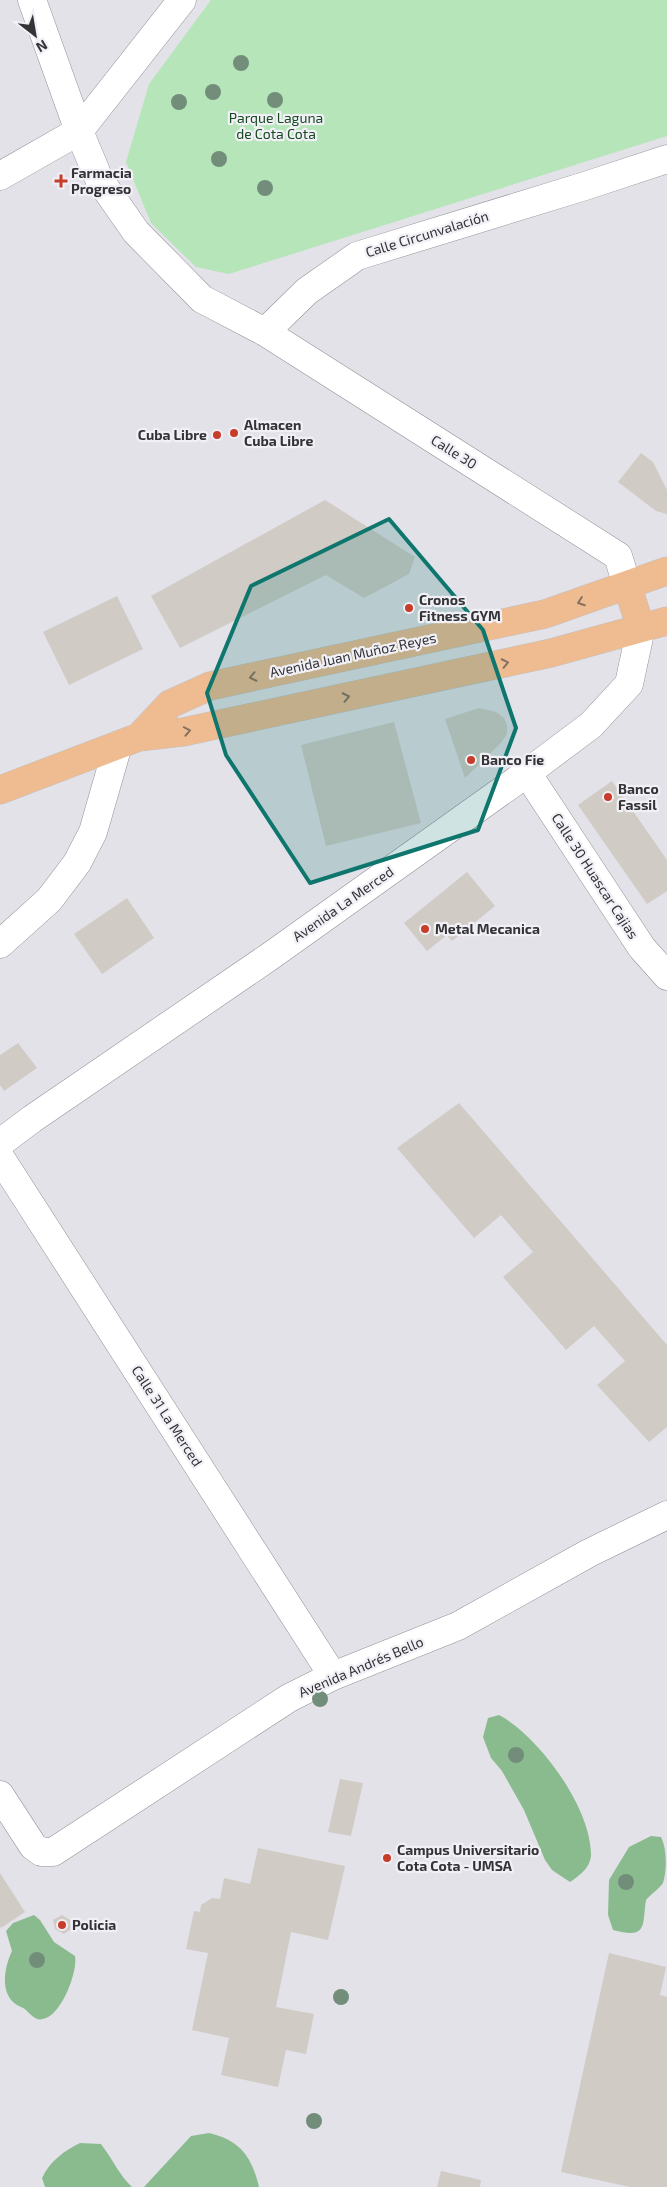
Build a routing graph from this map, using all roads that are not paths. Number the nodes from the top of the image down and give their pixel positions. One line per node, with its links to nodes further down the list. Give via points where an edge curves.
1 (32, 0): 3 (street)
2 (182, 0): 3 (street)
3 (79, 131): 5 (street); 6 (street, via 99,179 136,232 202,299)
4 (667, 159): 6 (street, Calle Circunvalación, via 357,256 307,291)
5 (0, 176)
6 (265, 332): 8 (street, Calle 30, via 618,556)
7 (667, 570): 8 (main road, Avenida Juan Muñoz Reyes)
8 (627, 585): 9 (main road); 10 (main road, Avenida Juan Muñoz Reyes, one-way to 10, via 546,614 210,686 170,704)
9 (654, 625): 10 (main road, Avenida Juan Muñoz Reyes, one-way to 9, via 551,653); 11 (street, Avenida La Merced, via 629,684 591,725)
10 (128, 741): 12 (main road, Avenida Juan Muñoz Reyes); 13 (street, via 93,832 77,863 49,900)
11 (527, 773): 14 (street, Calle 30 Huascar Cajias, via 642,948); 15 (street, Avenida La Merced)
12 (0, 790)
13 (0, 944)
14 (667, 976)
15 (0, 1143)
16 (0, 1157): 18 (street, Calle 31 La Merced)
17 (667, 1515): 18 (street, Avenida Andrés Bello, via 589,1553 458,1626)
18 (333, 1676): 19 (street, Avenida Andrés Bello, via 289,1698 53,1852 41,1852 33,1846)
19 (0, 1795)

